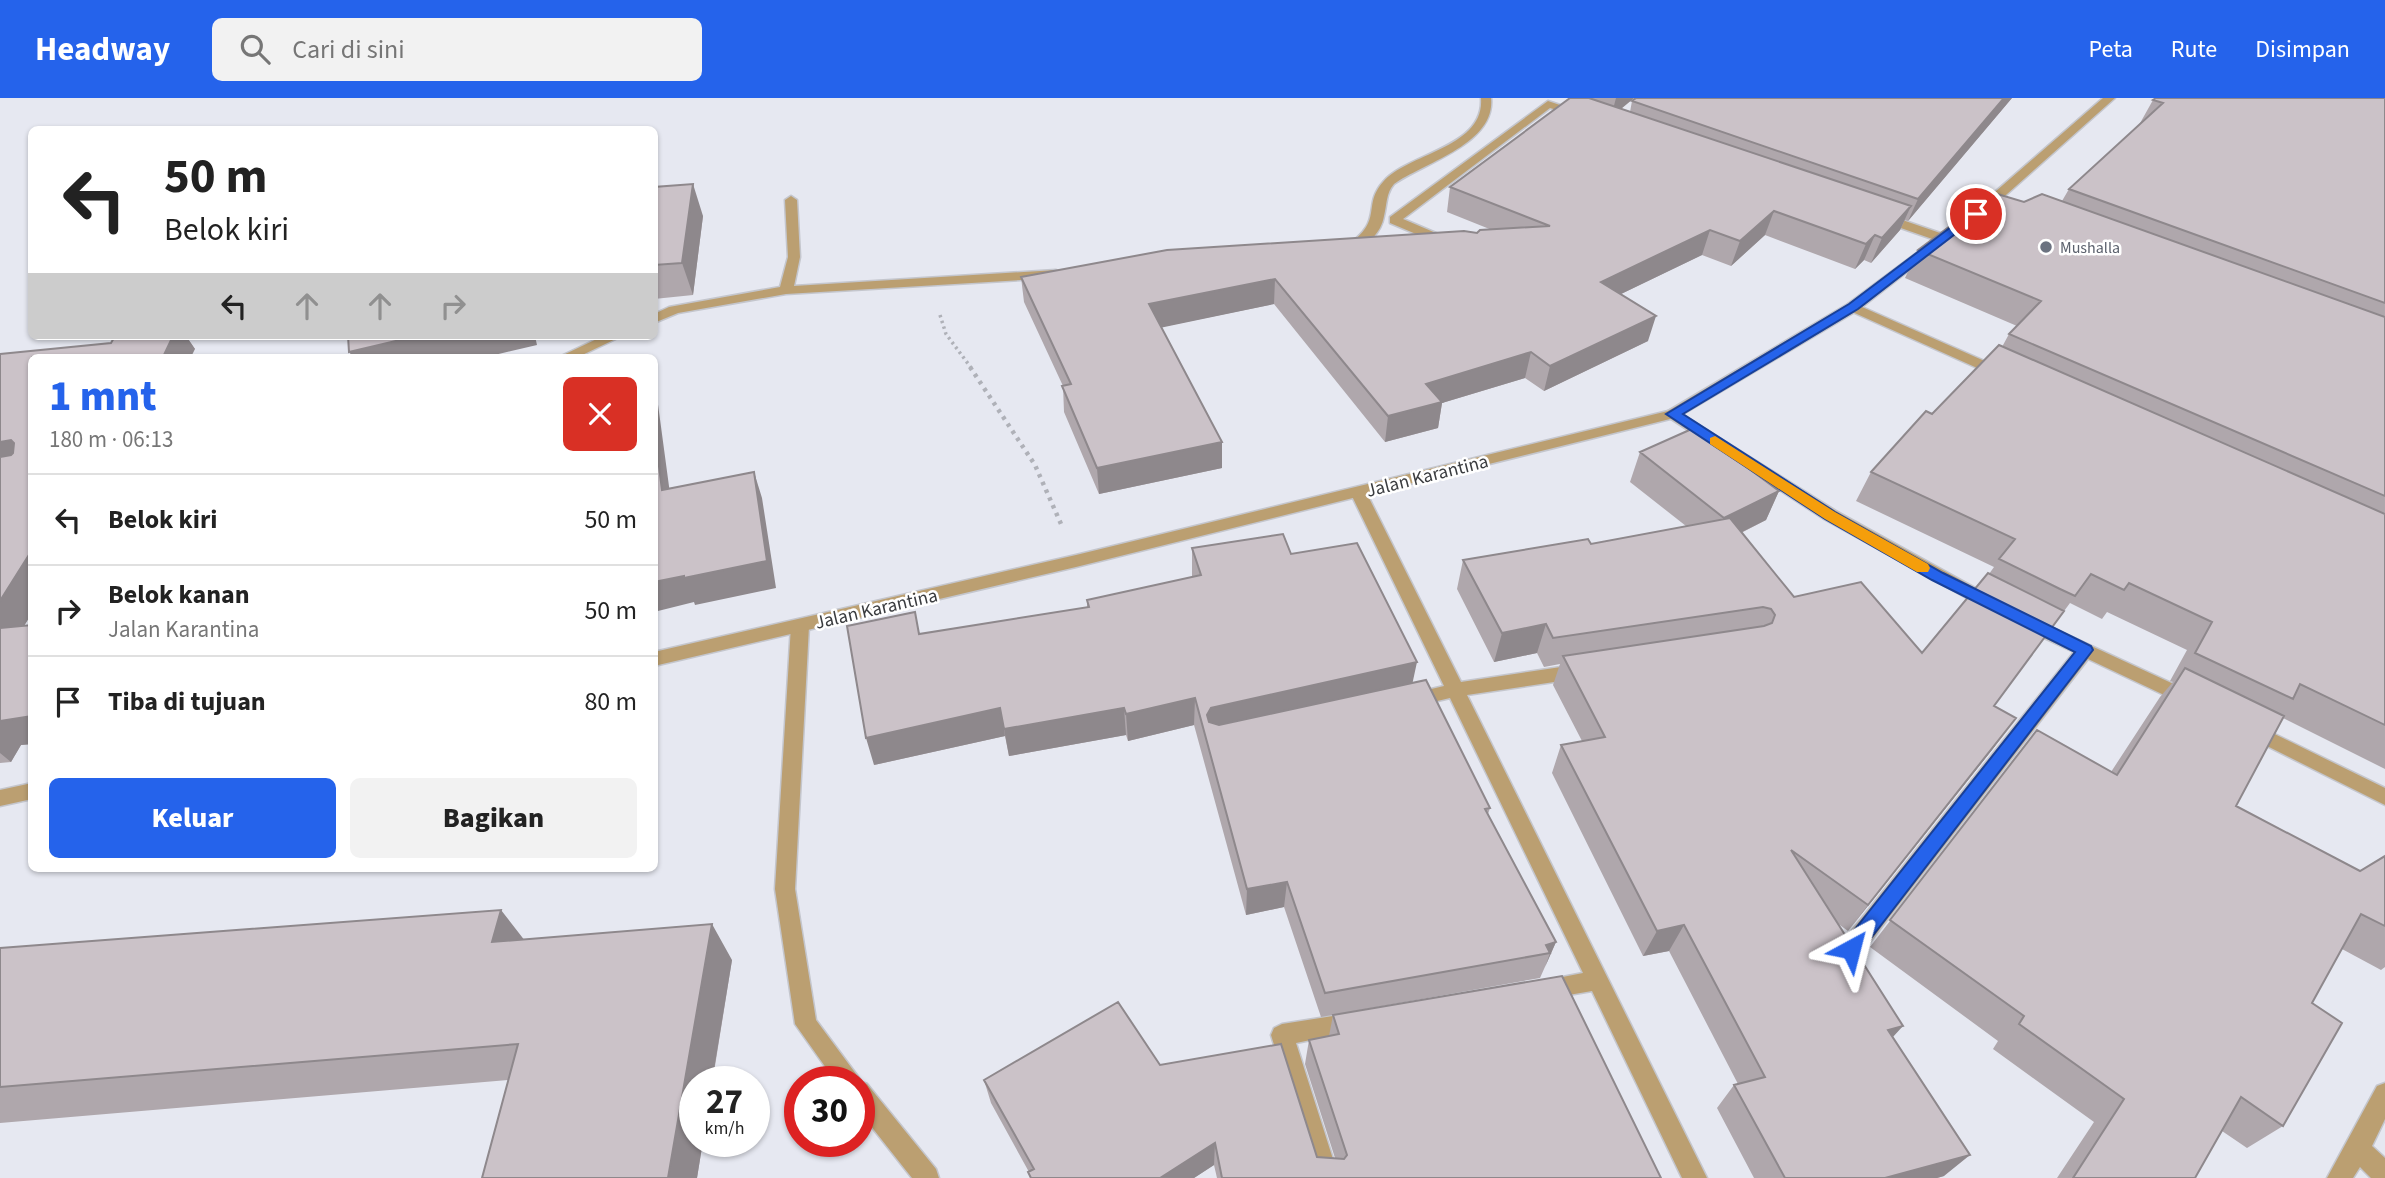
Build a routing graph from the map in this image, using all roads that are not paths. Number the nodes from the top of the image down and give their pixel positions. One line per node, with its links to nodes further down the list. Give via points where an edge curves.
1 (1486, 98): 8 (street, via 1478,124 1465,141 1388,182 1377,224 1364,241 1341,255)
2 (2110, 98): 6 (street, via 1999,204)
3 (1588, 116): 7 (street, via 1548,104 1394,220)
4 (791, 200): 10 (street, via 794,257)
5 (1864, 211): 11 (street, Jalan Karantina, via 1947,235)
6 (1972, 216)
7 (1455, 247)
8 (1330, 256)
9 (1074, 273): 10 (street)
10 (786, 290): 12 (street, via 674,310)
11 (1853, 307): 15 (street); 16 (street, Jalan Karantina)
12 (658, 317)
13 (606, 340): 14 (street)
14 (573, 354)
15 (2018, 381)
16 (1673, 414): 17 (street, Jalan Karantina); 19 (street, via 1830,515)
17 (1358, 492): 18 (street, Jalan Karantina); 22 (street)
18 (800, 626): 20 (street, Jalan Karantina); 33 (street, via 786,889 806,1024)
19 (2085, 650): 24 (street); 29 (street)
20 (658, 658)
21 (1602, 668): 22 (street)
22 (1455, 690): 23 (street); 30 (street)
23 (1389, 705)
24 (2208, 709)
25 (2232, 720): 27 (street)
26 (28, 792): 28 (street)
27 (2385, 797)
28 (0, 798)
29 (1851, 949)
30 (1598, 980): 31 (street); 40 (street)
31 (1529, 992)
32 (1378, 1018): 39 (street, via 1282,1035)
33 (839, 1066)
34 (2385, 1094): 36 (street)
35 (875, 1112): 38 (street)
36 (2358, 1149): 37 (street); 41 (street)
37 (2385, 1175)
38 (927, 1178)
39 (1327, 1178)
40 (1695, 1178)
41 (2339, 1178)

